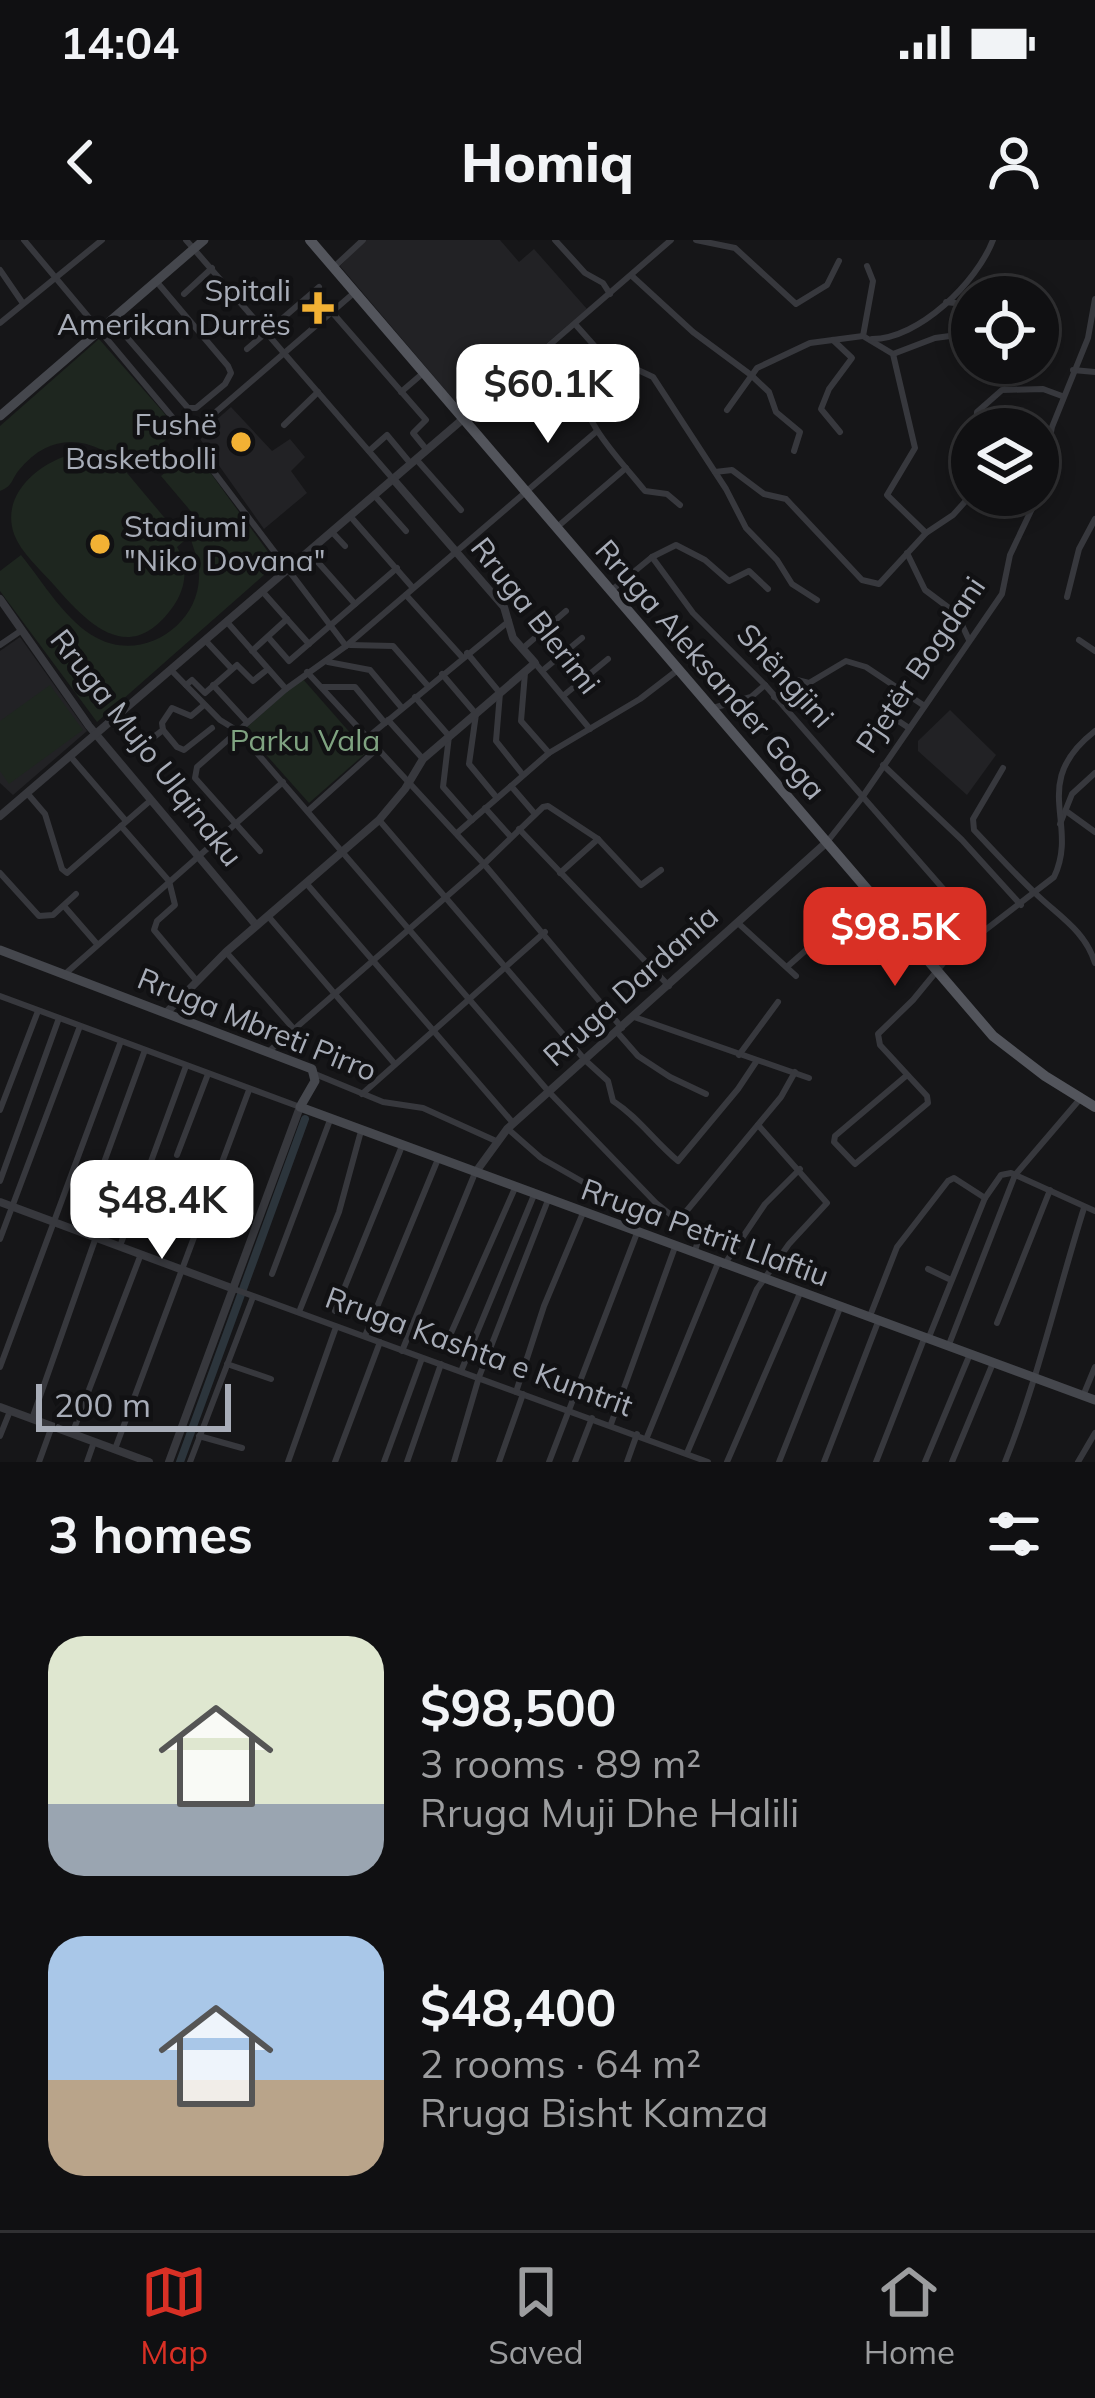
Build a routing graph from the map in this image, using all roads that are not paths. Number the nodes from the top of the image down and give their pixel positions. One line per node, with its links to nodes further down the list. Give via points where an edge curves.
1 (24, 240): 17 (street)
2 (102, 240): 17 (street)
3 (204, 240): 10 (main road)
4 (310, 240): 13 (main road, Rruga Aleksander Goga)
5 (363, 240): 13 (street)
6 (555, 240): 22 (street)
7 (671, 240): 16 (street)
8 (696, 240): 11 (street, via 735,248 796,304 827,285)
9 (993, 240): 24 (street, via 980,269)
10 (190, 244): 14 (street); 18 (main road)
11 (839, 261)
12 (867, 266): 34 (street, via 873,281)
13 (334, 267): 20 (main road, Rruga Aleksander Goga)
14 (212, 268): 21 (street); 32 (street)
15 (0, 270): 25 (street)
16 (631, 275): 22 (street); 43 (street)
17 (56, 280): 25 (street); 31 (street)
18 (156, 281): 28 (main road); 28 (street, via 231,373 196,408)
19 (319, 287): 32 (street)
20 (355, 292): 27 (street); 41 (main road, Rruga Aleksander Goga)
21 (184, 294)
22 (610, 294): 30 (street)
23 (1095, 299): 40 (street, Pjetër Bogdani)
24 (945, 302): 26 (street); 34 (street, via 902,334)
25 (23, 303): 29 (street)
26 (951, 303)
27 (331, 311): 38 (street); 45 (street)
28 (111, 319): 31 (main road)
29 (0, 323)
30 (575, 324): 36 (street); 60 (street, via 619,372 653,377)
31 (97, 332): 38 (street, via 188,436); 49 (main road)
32 (266, 332): 37 (street); 38 (street)
33 (951, 336): 39 (street)
34 (866, 338): 35 (street); 39 (street)
35 (833, 340): 43 (street, via 788,351); 53 (street, via 851,358 821,409)
36 (550, 345): 50 (street); 52 (street, via 571,370)
37 (247, 349)
38 (284, 352): 44 (street)
39 (893, 354): 72 (street, via 915,448 887,495)
40 (1073, 370): 42 (street); 46 (street, Pjetër Bogdani)
41 (424, 371): 45 (street); 50 (main road, Rruga Aleksander Goga)
42 (1095, 372)
43 (751, 375): 48 (street); 56 (street, via 800,432)
44 (318, 392): 51 (street); 55 (street)
45 (401, 392): 54 (street, via 426,420 413,433)
46 (1062, 396): 47 (street, via 1015,386); 98 (street, Pjetër Bogdani, via 1038,496 1002,594)
47 (982, 408)
48 (728, 410)
49 (0, 416)
50 (463, 419): 54 (street); 62 (main road, Rruga Aleksander Goga)
51 (284, 425)
52 (597, 431): 59 (street); 62 (street)
53 (840, 431)
54 (427, 450): 58 (street)
55 (369, 451): 58 (street, via 387,435); 61 (street)
56 (794, 451)
57 (199, 452): 79 (street)
58 (414, 462): 61 (street); 65 (street)
59 (626, 468): 64 (street, via 645,491); 69 (street)
60 (716, 472): 75 (street, via 732,470 764,494 786,499 862,580 879,584); 87 (street, via 746,528 792,584)
61 (394, 479): 63 (street); 74 (street, Rruga Blerimi)
62 (525, 492): 69 (main road, Rruga Aleksander Goga); 74 (street)
63 (374, 495): 66 (street); 70 (street)
64 (680, 505)
65 (461, 510)
66 (350, 516): 71 (street); 78 (street)
67 (952, 516): 72 (street)
68 (1095, 519): 85 (street)
69 (556, 529): 83 (main road, Rruga Aleksander Goga)
70 (406, 531)
71 (332, 532): 73 (street); 79 (street)
72 (926, 533): 75 (street)
73 (345, 546)
74 (456, 552): 80 (street); 91 (street, Rruga Blerimi)
75 (908, 553): 98 (street, via 925,590 957,614)
76 (652, 557): 81 (street, via 676,545 728,580 748,571); 83 (street); 119 (street, Shëngjini, via 693,614)
77 (316, 560): 88 (street)
78 (397, 568): 80 (street); 88 (street)
79 (286, 571): 82 (street); 93 (street)
80 (413, 588): 84 (street)
81 (768, 589)
82 (262, 591): 90 (street); 92 (street)
83 (610, 591): 112 (main road, Rruga Aleksander Goga)
84 (406, 595): 102 (street); 106 (street)
85 (1067, 597)
86 (0, 599): 94 (street, Rruga Mujo Ulqinaku)
87 (817, 600)
88 (355, 604): 93 (street)
89 (566, 610): 103 (street)
90 (287, 620): 95 (street); 100 (street)
91 (510, 620): 103 (street, Rruga Blerimi); 106 (street)
92 (227, 622): 97 (street); 104 (street)
93 (330, 626): 100 (street); 102 (street)
94 (22, 630): 101 (street); 142 (street, Rruga Mujo Ulqinaku)
95 (268, 637): 100 (street, via 289,661); 104 (street)
96 (581, 638): 109 (street)
97 (205, 640): 110 (street); 113 (street)
98 (969, 640): 128 (street, Pjetër Bogdani)
99 (1079, 640): 105 (street)
100 (309, 644)
101 (0, 645)
102 (346, 646): 108 (street); 120 (street, via 393,646)
103 (522, 649): 109 (street, Rruga Blerimi)
104 (252, 651): 111 (street)
105 (1095, 651)
106 (465, 655): 116 (street); 123 (street)
107 (608, 658): 124 (street)
108 (325, 662): 114 (street); 129 (street, via 370,670)
109 (539, 667): 115 (street); 124 (street, Rruga Blerimi)
110 (231, 668): 111 (street, via 253,681); 118 (street)
111 (268, 669): 122 (street)
112 (679, 669): 130 (main road, Rruga Aleksander Goga); 138 (street)
113 (171, 670): 117 (street); 133 (street)
114 (308, 672): 121 (street); 122 (street)
115 (525, 673): 123 (street); 146 (street, via 521,721)
116 (442, 674): 120 (street); 131 (street)
117 (186, 685): 118 (street, via 192,680 205,692); 127 (street)
118 (213, 685): 135 (street)
119 (765, 685): 126 (street, Shëngjini); 130 (street, via 751,698)
120 (428, 686): 125 (street)
121 (322, 687): 134 (street, via 355,688); 144 (street)
122 (286, 689): 135 (street)
123 (500, 693): 131 (street); 152 (street, via 496,741)
124 (563, 696): 138 (street, Rruga Blerimi)
125 (415, 697): 129 (street); 143 (street)
126 (774, 697): 128 (street, via 846,661); 158 (street, Shëngjini)
127 (204, 705): 139 (street, via 191,716 172,708); 140 (street)
128 (923, 705): 137 (street, Pjetër Bogdani)
129 (402, 708): 134 (street)
130 (713, 708): 175 (main road, Rruga Aleksander Goga)
131 (476, 714): 143 (street); 157 (street, via 470,764)
132 (888, 714): 137 (street)
133 (115, 718): 139 (street, via 137,741); 142 (street)
134 (387, 721): 144 (street); 148 (street)
135 (248, 722): 140 (street)
136 (212, 728): 139 (street, via 184,750)
137 (909, 728): 149 (street, Pjetër Bogdani)
138 (590, 729): 146 (street)
139 (164, 730)
140 (238, 730): 154 (street); 167 (street, via 195,778)
141 (1095, 731): 169 (street, via 1062,769)
142 (97, 734): 147 (street); 159 (street, Rruga Mujo Ulqinaku)
143 (449, 736): 148 (street); 166 (street, via 443,787)
144 (368, 737): 145 (street)
145 (378, 748): 153 (street); 161 (street)
146 (549, 753): 152 (street)
147 (70, 756): 156 (street); 168 (street)
148 (423, 759): 153 (street)
149 (883, 766): 158 (street, Pjetër Bogdani); 188 (street)
150 (1003, 768): 185 (street, via 971,824)
151 (1095, 773): 162 (street)
152 (523, 776): 155 (street)
153 (410, 779): 165 (street); 172 (street)
154 (283, 782): 161 (street); 167 (street)
155 (511, 786): 157 (street); 163 (street)
156 (27, 793): 164 (street); 168 (street, via 45,814 65,872)
157 (497, 798): 160 (street)
158 (861, 799): 175 (street, Pjetër Bogdani); 196 (street, Shëngjini)
159 (151, 800): 168 (street); 178 (street, Rruga Mujo Ulqinaku)
160 (485, 808): 166 (street); 173 (street)
161 (309, 810): 176 (street)
162 (1066, 811): 169 (street); 171 (street)
163 (535, 814): 170 (street); 174 (street, via 548,806)
164 (0, 816)
165 (379, 820): 176 (street); 187 (street)
166 (472, 820): 172 (street)
167 (235, 823): 177 (street); 178 (street)
168 (124, 824): 183 (street)
169 (1058, 827): 185 (street, via 1058,872)
170 (520, 829): 173 (street); 182 (street)
171 (1095, 832)
172 (457, 833): 179 (street)
173 (511, 838): 179 (street)
174 (598, 839): 180 (street, via 641,885); 182 (street)
175 (827, 842): 191 (street, Rruga Dardania); 204 (main road, Rruga Aleksander Goga)
176 (345, 850): 184 (street); 193 (street)
177 (260, 851)
178 (198, 855): 183 (street); 192 (street, Rruga Mujo Ulqinaku)
179 (484, 864): 187 (street); 195 (street)
180 (661, 870)
181 (0, 873): 189 (street, via 39,916)
182 (560, 873): 208 (street)
183 (169, 881): 197 (street); 207 (street, via 175,905 154,930)
184 (306, 884): 190 (street); 200 (street)
185 (1035, 894): 188 (street); 201 (street, via 1075,928)
186 (76, 895): 189 (street)
187 (446, 896): 193 (street); 202 (street)
188 (1021, 905): 196 (street)
189 (64, 906): 197 (street)
190 (267, 916): 192 (street); 209 (street)
191 (738, 923): 203 (street); 208 (street, Rruga Dardania)
192 (256, 925): 199 (street)
193 (408, 928): 200 (street); 211 (street)
194 (829, 929): 203 (street)
195 (544, 932): 202 (street); 220 (street)
196 (982, 933): 204 (street)
197 (98, 945): 205 (street)
198 (0, 950): 205 (main road, Rruga Mbreti Pirro)
199 (226, 952): 207 (street); 218 (street)
200 (372, 960): 209 (street); 219 (street)
201 (1095, 963)
202 (506, 965): 211 (street); 225 (street)
203 (788, 966): 206 (street)
204 (939, 969): 232 (street, via 878,1034); 238 (main road, Rruga Aleksander Goga, via 1001,1044)
205 (65, 974): 214 (main road, Rruga Mbreti Pirro)
206 (796, 976)
207 (196, 980): 214 (street)
208 (669, 986): 215 (street, Rruga Dardania)
209 (332, 993): 218 (street); 227 (street)
210 (0, 996): 213 (street)
211 (470, 996): 219 (street); 235 (street)
212 (778, 1002): 224 (street)
213 (38, 1011): 216 (street); 241 (street)
214 (166, 1013): 223 (main road, Rruga Mbreti Pirro)
215 (634, 1017): 220 (street, Rruga Dardania); 224 (street)
216 (59, 1018): 217 (street); 253 (street)
217 (80, 1026): 221 (street); 261 (street)
218 (293, 1028): 223 (street)
219 (433, 1030): 227 (street); 244 (street)
220 (620, 1030): 225 (street, Rruga Dardania); 237 (street, via 638,1056)
221 (122, 1041): 222 (street); 266 (street)
222 (145, 1050): 228 (street); 267 (street)
223 (268, 1052): 231 (main road, Rruga Mbreti Pirro)
224 (739, 1055): 226 (street)
225 (585, 1060): 226 (street, via 608,1081 613,1101 678,1161); 235 (street, Rruga Dardania)
226 (756, 1062): 229 (street)
227 (394, 1063): 236 (street)
228 (186, 1066): 230 (street); 271 (street)
229 (795, 1072): 233 (street); 243 (street)
230 (208, 1074): 234 (street); 248 (street)
231 (315, 1074): 236 (street, Rruga Mbreti Pirro); 239 (main road)
232 (906, 1076): 232 (street, via 928,1103 855,1164 836,1136)
233 (809, 1078)
234 (249, 1090): 239 (street); 277 (street)
235 (549, 1091): 244 (street, Rruga Dardania); 265 (street)
236 (362, 1094): 246 (street, Rruga Mbreti Pirro, via 423,1108)
237 (706, 1094)
238 (1080, 1098): 240 (main road, Rruga Aleksander Goga); 252 (street)
239 (300, 1107): 242 (main road, Rruga Petrit Llaftiu); 281 (street)
240 (1095, 1107)
241 (0, 1109)
242 (330, 1120): 245 (main road, Rruga Petrit Llaftiu); 278 (street)
243 (758, 1125): 250 (street); 265 (street)
244 (510, 1126): 246 (street, Rruga Dardania); 254 (street, via 541,1158)
245 (361, 1131): 247 (main road, Rruga Petrit Llaftiu); 285 (street)
246 (496, 1141): 251 (street, Rruga Dardania)
247 (402, 1146): 249 (main road, Rruga Petrit Llaftiu); 286 (street)
248 (177, 1155)
249 (438, 1160): 251 (main road, Rruga Petrit Llaftiu); 290 (street)
250 (800, 1169): 275 (street); 279 (street, via 827,1203)
251 (475, 1173): 255 (main road, Rruga Petrit Llaftiu); 295 (street)
252 (1016, 1175): 256 (street); 258 (street, via 1001,1174); 293 (street)
253 (0, 1181)
254 (583, 1182)
255 (514, 1189): 257 (main road, Rruga Petrit Llaftiu); 294 (street)
256 (1050, 1190): 262 (street); 288 (street)
257 (534, 1196): 259 (main road, Rruga Petrit Llaftiu); 303 (street)
258 (986, 1198): 280 (street); 287 (street, via 948,1181 897,1247)
259 (548, 1200): 264 (main road, Rruga Petrit Llaftiu); 304 (street)
260 (0, 1202): 261 (street)
261 (14, 1207): 266 (street); 270 (street)
262 (1084, 1207): 263 (street); 306 (street)
263 (1095, 1210)
264 (583, 1213): 268 (main road, Rruga Petrit Llaftiu); 307 (street)
265 (679, 1220): 274 (street, via 699,1237)
266 (55, 1222): 267 (street); 301 (street)
267 (79, 1231): 269 (street)
268 (637, 1233): 272 (main road, Rruga Petrit Llaftiu); 310 (street)
269 (95, 1238): 271 (street); 312 (street)
270 (0, 1239)
271 (119, 1246): 273 (street)
272 (674, 1247): 274 (main road, Rruga Petrit Llaftiu); 313 (street)
273 (141, 1254): 277 (street); 316 (street)
274 (693, 1254): 275 (main road, Rruga Petrit Llaftiu)
275 (721, 1264): 279 (main road, Rruga Petrit Llaftiu); 319 (street)
276 (928, 1268): 280 (street)
277 (182, 1269): 281 (street); 322 (street)
278 (272, 1274)
279 (763, 1279): 282 (main road, Rruga Petrit Llaftiu); 323 (street)
280 (952, 1280): 291 (street)
281 (236, 1290): 283 (street, Rruga Kashta e Kumtrit); 327 (street)
282 (800, 1293): 284 (main road, Rruga Petrit Llaftiu); 340 (street)
283 (250, 1296): 285 (street, Rruga Kashta e Kumtrit); 299 (street)
284 (840, 1308): 287 (main road, Rruga Petrit Llaftiu); 341 (street)
285 (299, 1312): 289 (street, Rruga Kashta e Kumtrit)
286 (335, 1312)
287 (873, 1321): 291 (main road, Rruga Petrit Llaftiu); 342 (street)
288 (997, 1323)
289 (336, 1327): 290 (street, Rruga Kashta e Kumtrit); 329 (street)
290 (365, 1336): 292 (street, Rruga Kashta e Kumtrit)
291 (926, 1339): 293 (main road, Rruga Petrit Llaftiu); 343 (street)
292 (380, 1342): 295 (street, Rruga Kashta e Kumtrit); 330 (street)
293 (948, 1347): 296 (main road, Rruga Petrit Llaftiu)
294 (445, 1349)
295 (403, 1351): 297 (street, Rruga Kashta e Kumtrit)
296 (970, 1354): 298 (main road, Rruga Petrit Llaftiu); 344 (street)
297 (422, 1358): 300 (street, Rruga Kashta e Kumtrit); 331 (street)
298 (993, 1363): 306 (main road, Rruga Petrit Llaftiu); 345 (street)
299 (227, 1364): 305 (street); 318 (street)
300 (441, 1364): 303 (street, Rruga Kashta e Kumtrit); 332 (street)
301 (0, 1367)
302 (1095, 1367): 308 (street)
303 (461, 1371): 304 (street, Rruga Kashta e Kumtrit)
304 (479, 1377): 307 (street, Rruga Kashta e Kumtrit); 333 (street)
305 (271, 1379)
306 (1034, 1379): 308 (main road, Rruga Petrit Llaftiu); 346 (street)
307 (519, 1393): 310 (street, Rruga Kashta e Kumtrit); 334 (street)
308 (1089, 1398)
309 (5, 1409): 312 (street); 317 (street)
310 (569, 1410): 311 (street, Rruga Kashta e Kumtrit); 335 (street)
311 (592, 1418): 313 (street, Rruga Kashta e Kumtrit); 336 (street)
312 (32, 1419): 314 (street)
313 (611, 1425): 319 (street, Rruga Kashta e Kumtrit)
314 (52, 1426): 316 (street); 324 (street)
315 (1095, 1433): 347 (street)
316 (72, 1434): 320 (street)
317 (0, 1436)
318 (199, 1436): 321 (street); 328 (street)
319 (642, 1436): 323 (street, Rruga Kashta e Kumtrit); 337 (street)
320 (94, 1442): 322 (street); 325 (street)
321 (242, 1448)
322 (116, 1449): 326 (street)
323 (684, 1452): 338 (street); 339 (street, Rruga Kashta e Kumtrit)
324 (39, 1462)
325 (87, 1462)
326 (149, 1462)
327 (169, 1462)
328 (190, 1462)
329 (288, 1462)
330 (335, 1462)
331 (384, 1462)
332 (407, 1462)
333 (454, 1462)
334 (499, 1462)
335 (549, 1462)
336 (575, 1462)
337 (627, 1462)
338 (676, 1462)
339 (708, 1462)
340 (727, 1462)
341 (779, 1462)
342 (824, 1462)
343 (876, 1462)
344 (925, 1462)
345 (952, 1462)
346 (1004, 1462)
347 (1078, 1462)

